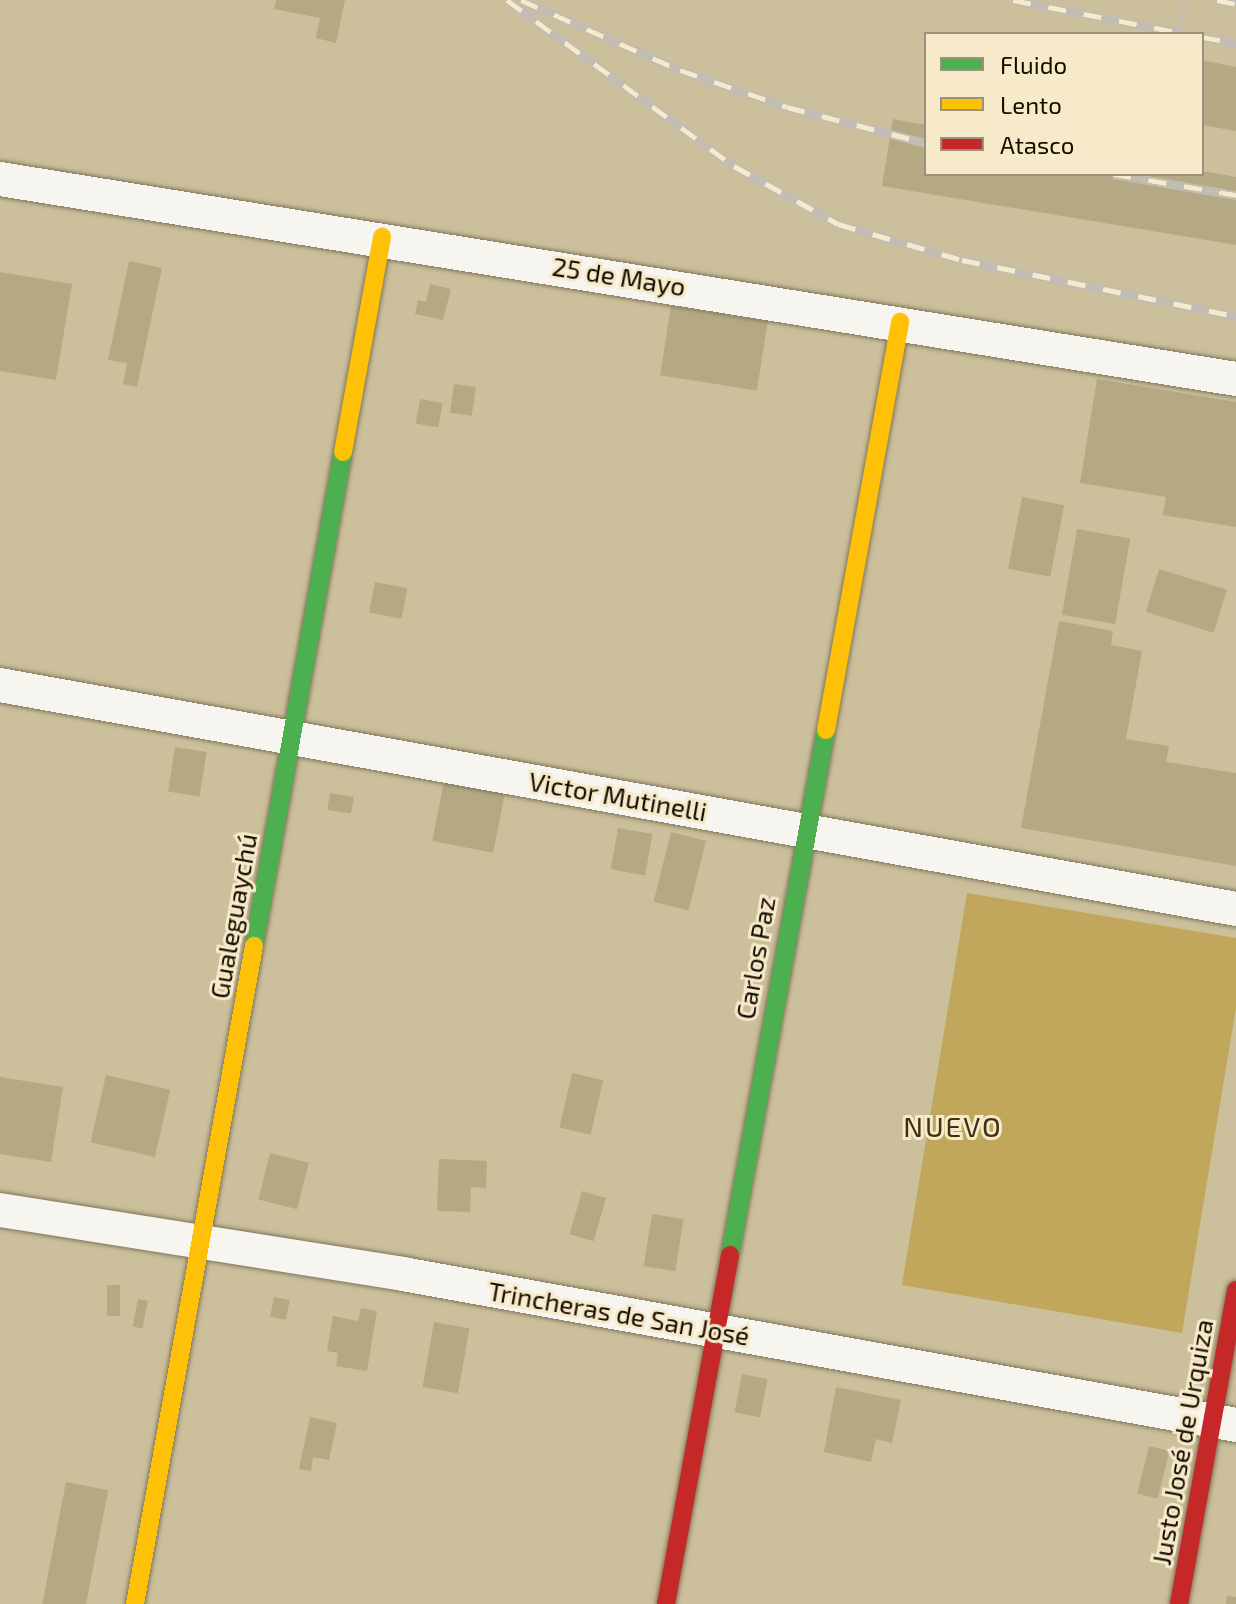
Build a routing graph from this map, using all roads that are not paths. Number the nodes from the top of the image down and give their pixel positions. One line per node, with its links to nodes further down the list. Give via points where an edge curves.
1 (0, 179): 2 (street, 25 de Mayo)
2 (382, 237): 3 (street, 25 de Mayo); 6 (street, Gualeguaychú)
3 (900, 322): 4 (street, 25 de Mayo); 7 (street, Carlos Paz)
4 (1236, 379)
5 (0, 685): 6 (street, Victor Mutinelli)
6 (290, 735): 7 (street, Victor Mutinelli); 10 (street, Gualeguaychú)
7 (804, 830): 8 (street, Victor Mutinelli); 12 (street, Carlos Paz)
8 (1236, 909)
9 (0, 1210): 10 (street, Trincheras de San José)
10 (202, 1243): 12 (street, Trincheras de San José); 14 (street, Gualeguaychú)
11 (1236, 1290): 13 (street, Justo José de Urquiza)
12 (716, 1331): 13 (street, Trincheras de San José); 15 (street, Carlos Paz)
13 (1224, 1423): 16 (street, Justo José de Urquiza)
14 (135, 1604)
15 (666, 1604)
16 (1179, 1604)

